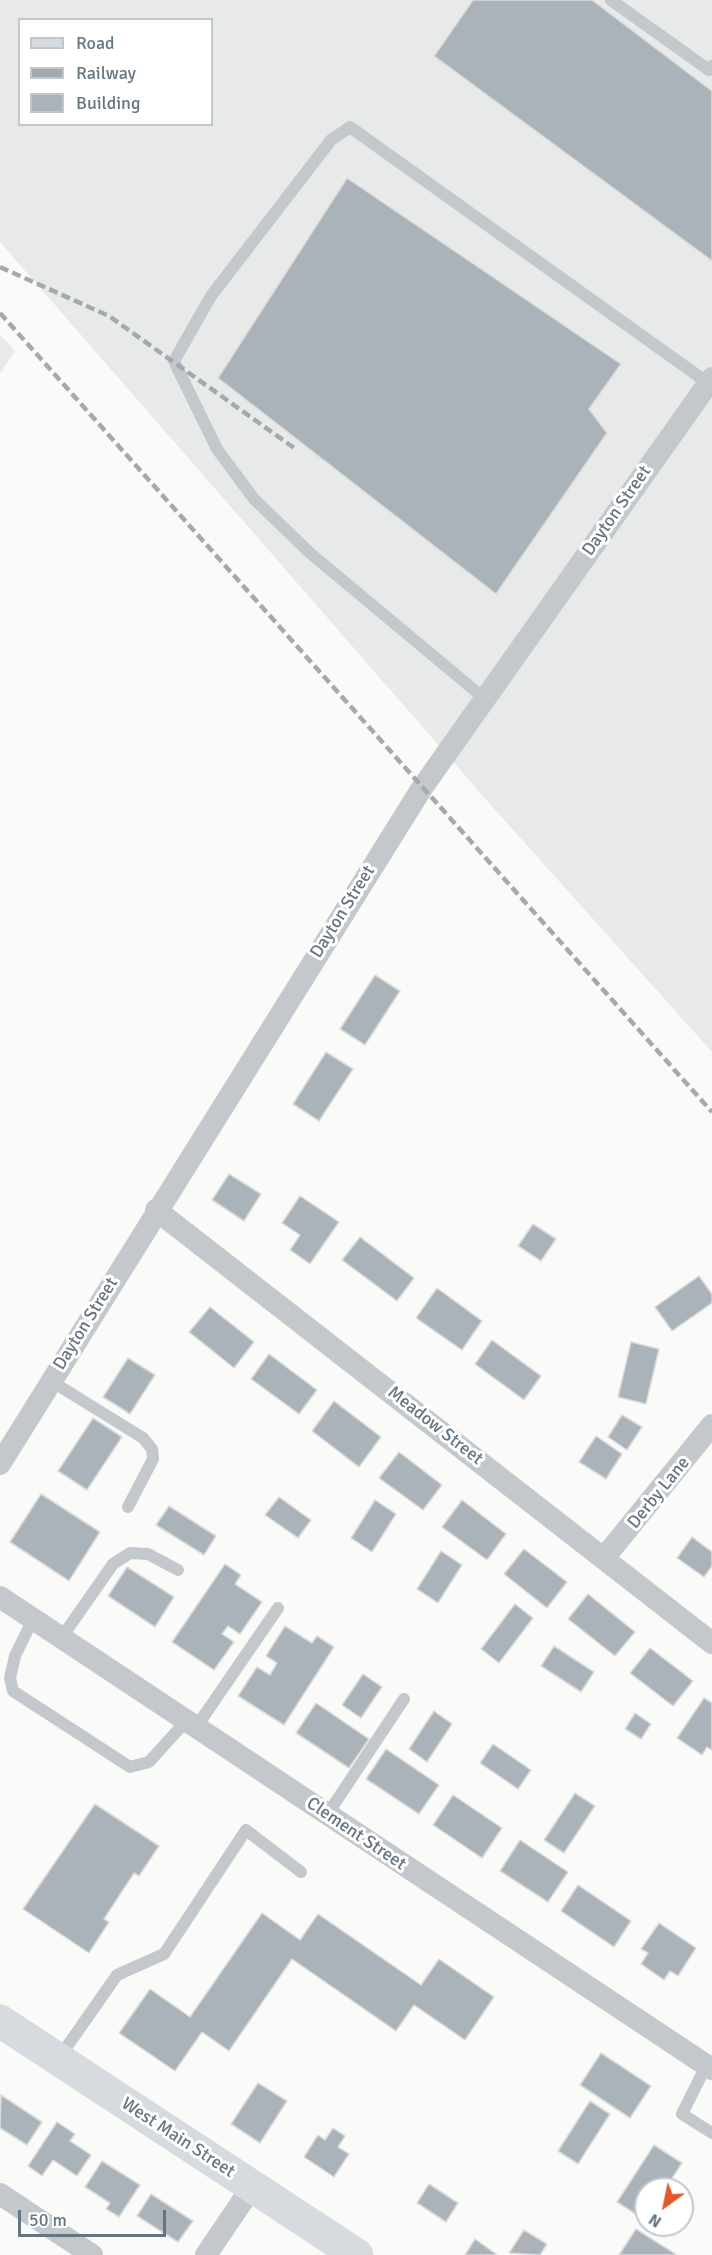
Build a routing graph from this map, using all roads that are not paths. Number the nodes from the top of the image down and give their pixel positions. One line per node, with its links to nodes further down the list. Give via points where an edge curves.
1 (611, 0): 2 (lane)
2 (711, 70)
3 (710, 380): 4 (street, Dayton Street); 4 (lane, via 350,127 332,140 211,296 174,361 218,449 254,499 310,553)
4 (485, 699): 5 (street, Dayton Street, via 422,788)
5 (156, 1210): 6 (street, Dayton Street); 10 (street, Meadow Street)
6 (51, 1381): 8 (street, Dayton Street); 9 (lane, via 143,1438 152,1449 153,1459)
7 (712, 1425): 10 (street, Derby Lane)
8 (0, 1464)
9 (128, 1507)
10 (604, 1558): 16 (street, Meadow Street)
11 (178, 1570): 15 (lane, via 148,1554 130,1553 113,1564)
12 (0, 1597): 14 (street, Clement Street)
13 (278, 1608): 18 (lane)
14 (33, 1619): 15 (street, Clement Street); 18 (lane, via 15,1656 10,1678 13,1691 130,1767 148,1762)
15 (62, 1637): 18 (street, Clement Street)
16 (712, 1643)
17 (404, 1699): 19 (lane)
18 (192, 1723): 19 (street, Clement Street)
19 (327, 1815): 23 (street, Clement Street)
20 (301, 1872): 22 (lane, via 246,1830 164,1954 117,1975)
21 (0, 2021): 22 (main road, West Main Street)
22 (58, 2060): 25 (main road, West Main Street)
23 (709, 2067): 24 (lane, via 682,2114)
24 (712, 2133)
25 (252, 2187): 28 (street); 29 (main road, West Main Street)
26 (0, 2194): 27 (street)
27 (92, 2255)
28 (206, 2255)
29 (357, 2255)

